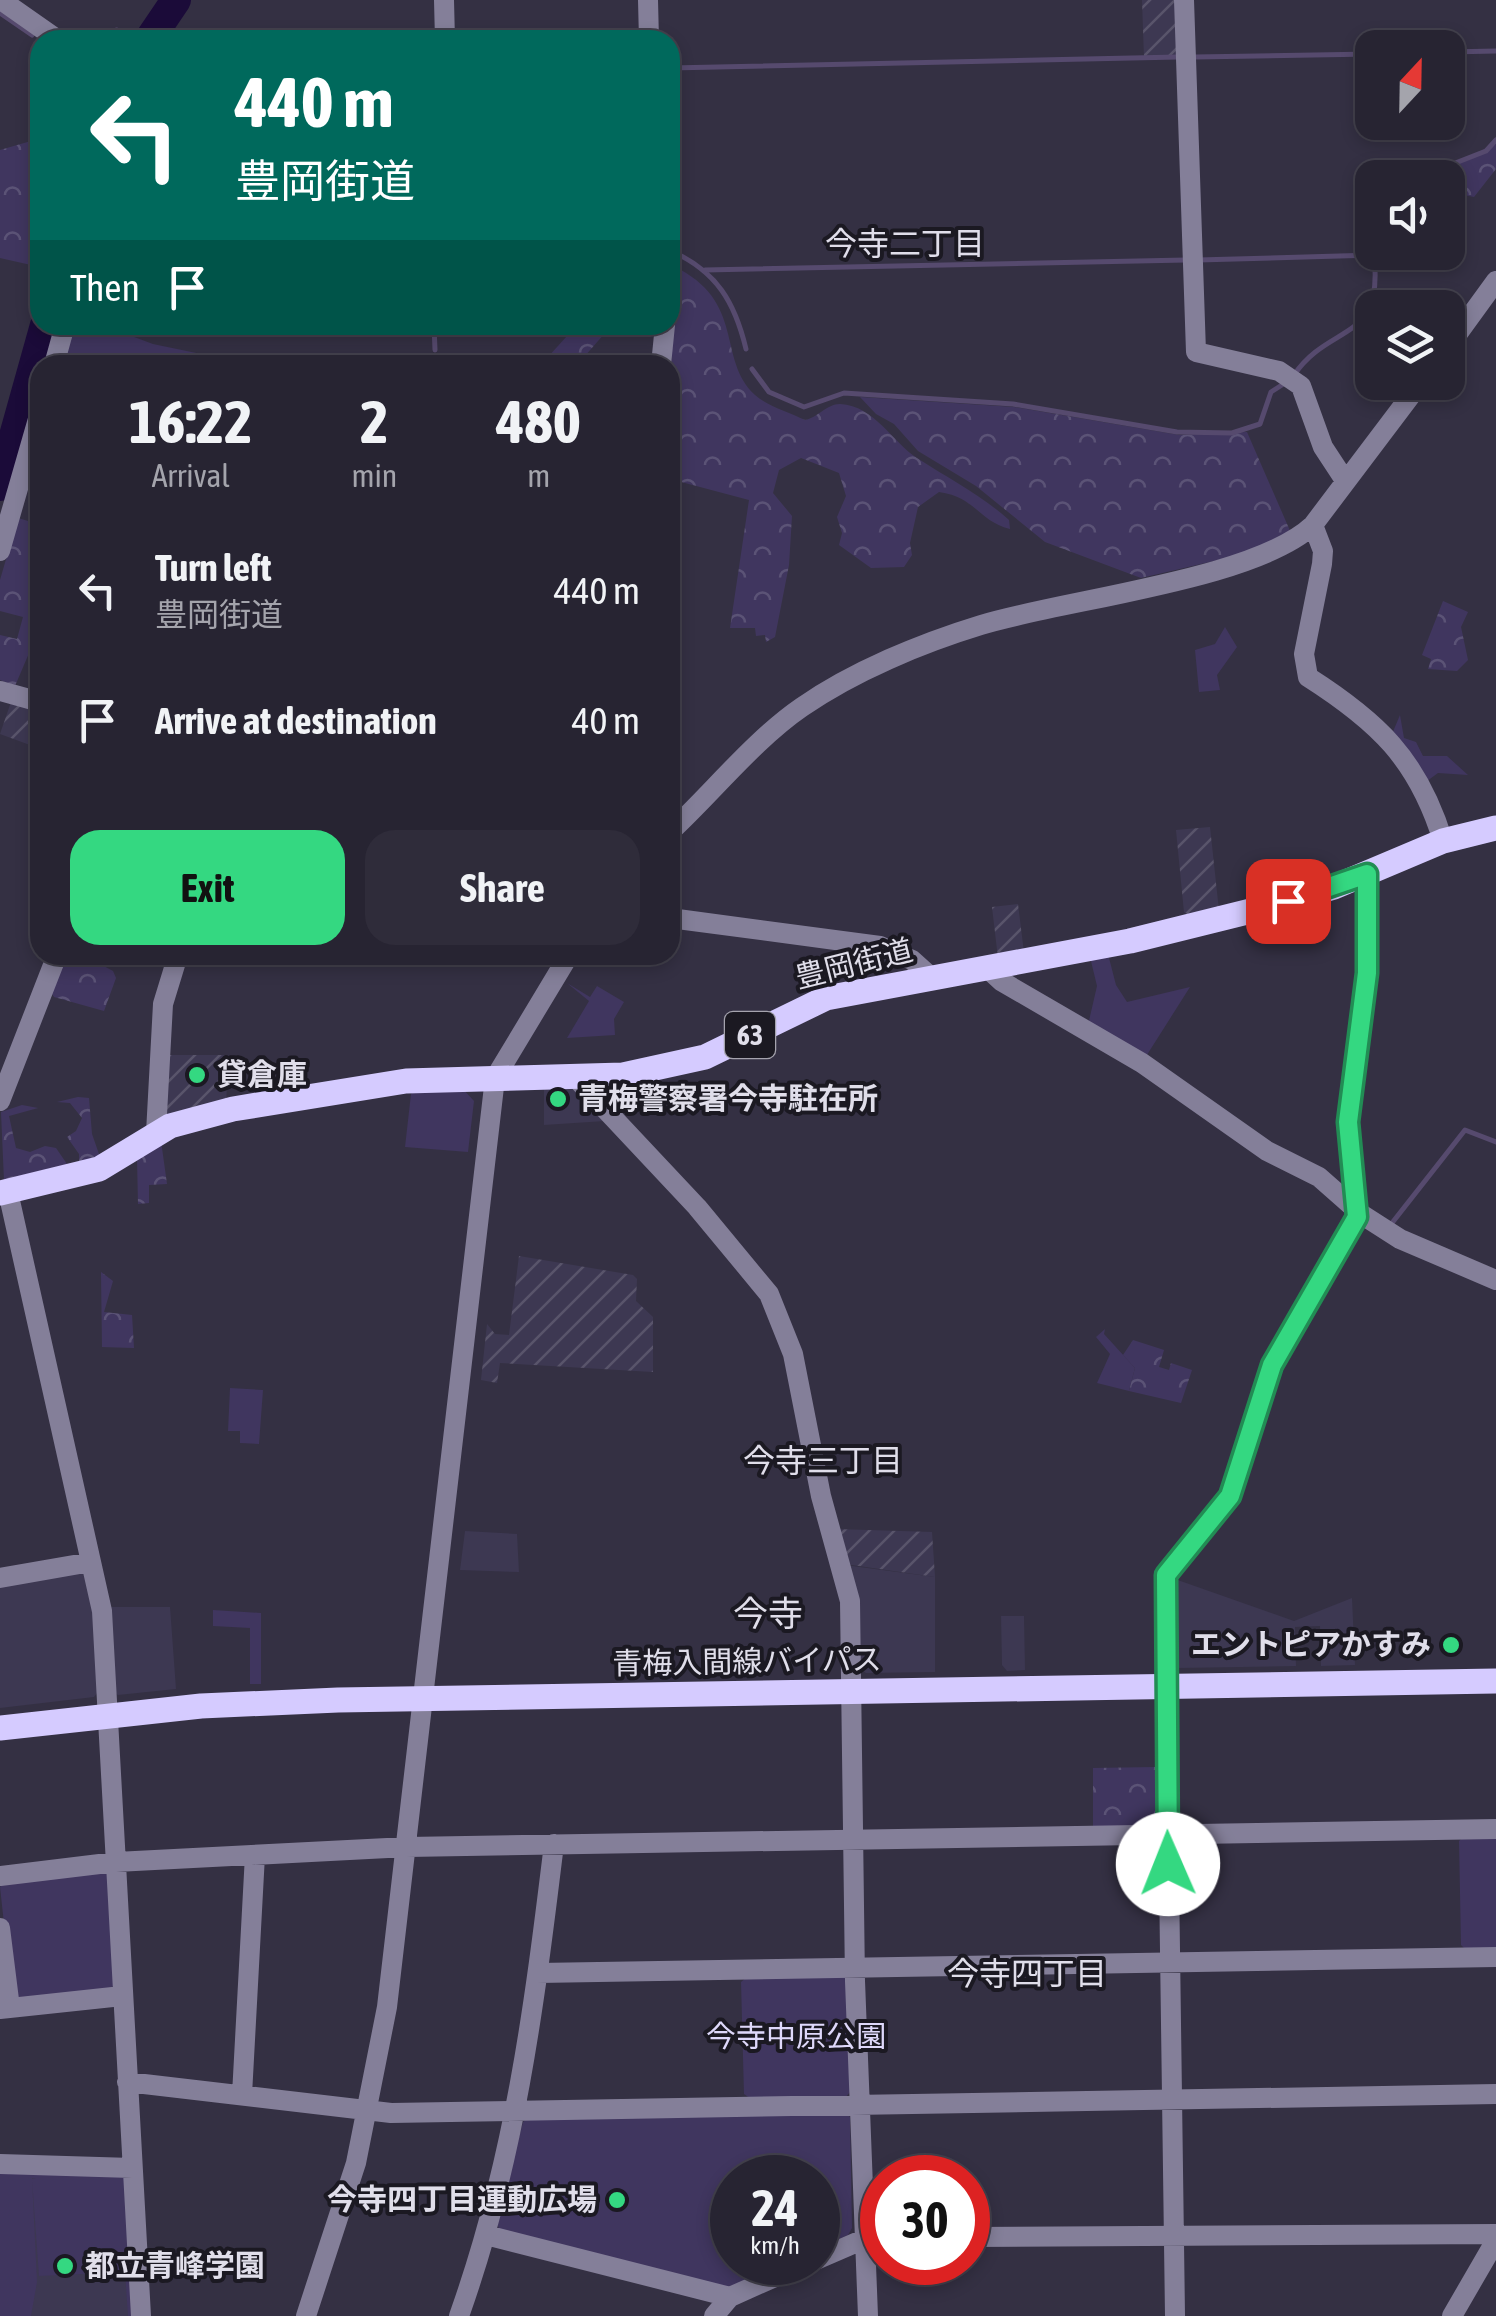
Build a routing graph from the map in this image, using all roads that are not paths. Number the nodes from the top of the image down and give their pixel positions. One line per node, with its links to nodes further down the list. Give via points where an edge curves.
1 (0, 0): 5 (street)
2 (444, 0): 6 (street)
3 (648, 0): 7 (street)
4 (1184, 0): 12 (street, via 1196,352 1279,371 1301,386 1323,447)
5 (44, 30)
6 (444, 30)
7 (649, 30)
8 (1496, 280): 9 (street)
9 (1465, 323)
10 (1408, 400): 12 (street)
11 (30, 435): 13 (street)
12 (1344, 479): 14 (street)
13 (10, 482): 15 (street)
14 (1313, 525): 18 (street, via 1264,555 985,624 848,681 788,719); 20 (street, via 1322,564 1304,654 1308,677 1385,732)
15 (0, 551)
16 (0, 691): 17 (street)
17 (30, 699)
18 (680, 822)
19 (1496, 828): 20 (main road, 豊岡街道 / 63)
20 (1444, 841): 21 (main road, 豊岡街道 / 63)
21 (1367, 874): 26 (main road, 豊岡街道 / 63, via 1264,908); 33 (street, via 1367,973 1348,1122)
22 (680, 919): 27 (street, via 880,946)
23 (53, 965): 30 (street)
24 (175, 965): 31 (street, via 163,1004)
25 (564, 965): 29 (street)
26 (988, 969): 27 (main road, 豊岡街道 / 63); 33 (street, via 1142,1063 1267,1151 1319,1177)
27 (932, 978): 28 (main road, 豊岡街道 / 63, via 826,998 690,1061 623,1075)
28 (574, 1076): 29 (main road, 豊岡街道 / 63); 39 (street, via 710,1222 780,1315 850,1601)
29 (495, 1078): 31 (main road, 豊岡街道 / 63, via 322,1093 200,1115); 40 (street)
30 (0, 1101)
31 (156, 1133): 32 (main road, 豊岡街道 / 63, via 107,1166)
32 (4, 1192): 35 (street)
33 (1354, 1207): 34 (street, via 1414,1246); 38 (street, via 1354,1223 1272,1365 1230,1496 1166,1575)
34 (1496, 1280)
35 (91, 1562): 36 (street); 41 (street, via 102,1611)
36 (0, 1578)
37 (1496, 1681): 38 (main road, 青梅入間線バイパス)
38 (1166, 1688): 39 (main road, 青梅入間線バイパス); 44 (street)
39 (852, 1693): 40 (main road, 青梅入間線バイパス); 45 (street)
40 (426, 1699): 41 (main road, 青梅入間線バイパス); 47 (street)
41 (107, 1716): 42 (main road, 青梅入間線バイパス); 49 (street)
42 (0, 1728)
43 (1496, 1829): 44 (street)
44 (1167, 1834): 45 (street); 53 (street)
45 (854, 1839): 46 (street); 54 (street)
46 (554, 1844): 47 (street); 55 (street)
47 (407, 1847): 48 (street); 64 (street)
48 (256, 1855): 49 (street); 60 (street)
49 (116, 1862): 50 (street); 56 (street)
50 (0, 1876)
51 (0, 1928): 57 (street)
52 (1496, 1957): 53 (street)
53 (1169, 1962): 54 (street); 61 (street)
54 (855, 1967): 55 (street); 62 (street)
55 (538, 1973): 63 (street)
56 (122, 1996): 57 (street); 58 (street)
57 (5, 2009)
58 (127, 2082): 60 (street); 67 (street)
59 (1496, 2094): 61 (street)
60 (242, 2095): 64 (street)
61 (1171, 2099): 62 (street); 69 (street)
62 (858, 2104): 63 (street); 65 (street)
63 (518, 2110): 64 (street); 68 (street)
64 (368, 2112): 76 (street)
65 (863, 2155)
66 (0, 2164): 67 (street)
67 (132, 2168): 75 (street)
68 (486, 2234): 74 (street); 77 (street)
69 (1174, 2236): 70 (street); 71 (street); 80 (street)
70 (990, 2237)
71 (1496, 2237): 81 (street)
72 (757, 2285): 74 (street)
73 (870, 2285): 79 (street)
74 (730, 2297): 78 (street)
75 (141, 2316)
76 (306, 2316)
77 (460, 2316)
78 (714, 2316)
79 (868, 2316)
80 (1176, 2316)
81 (1452, 2316)

